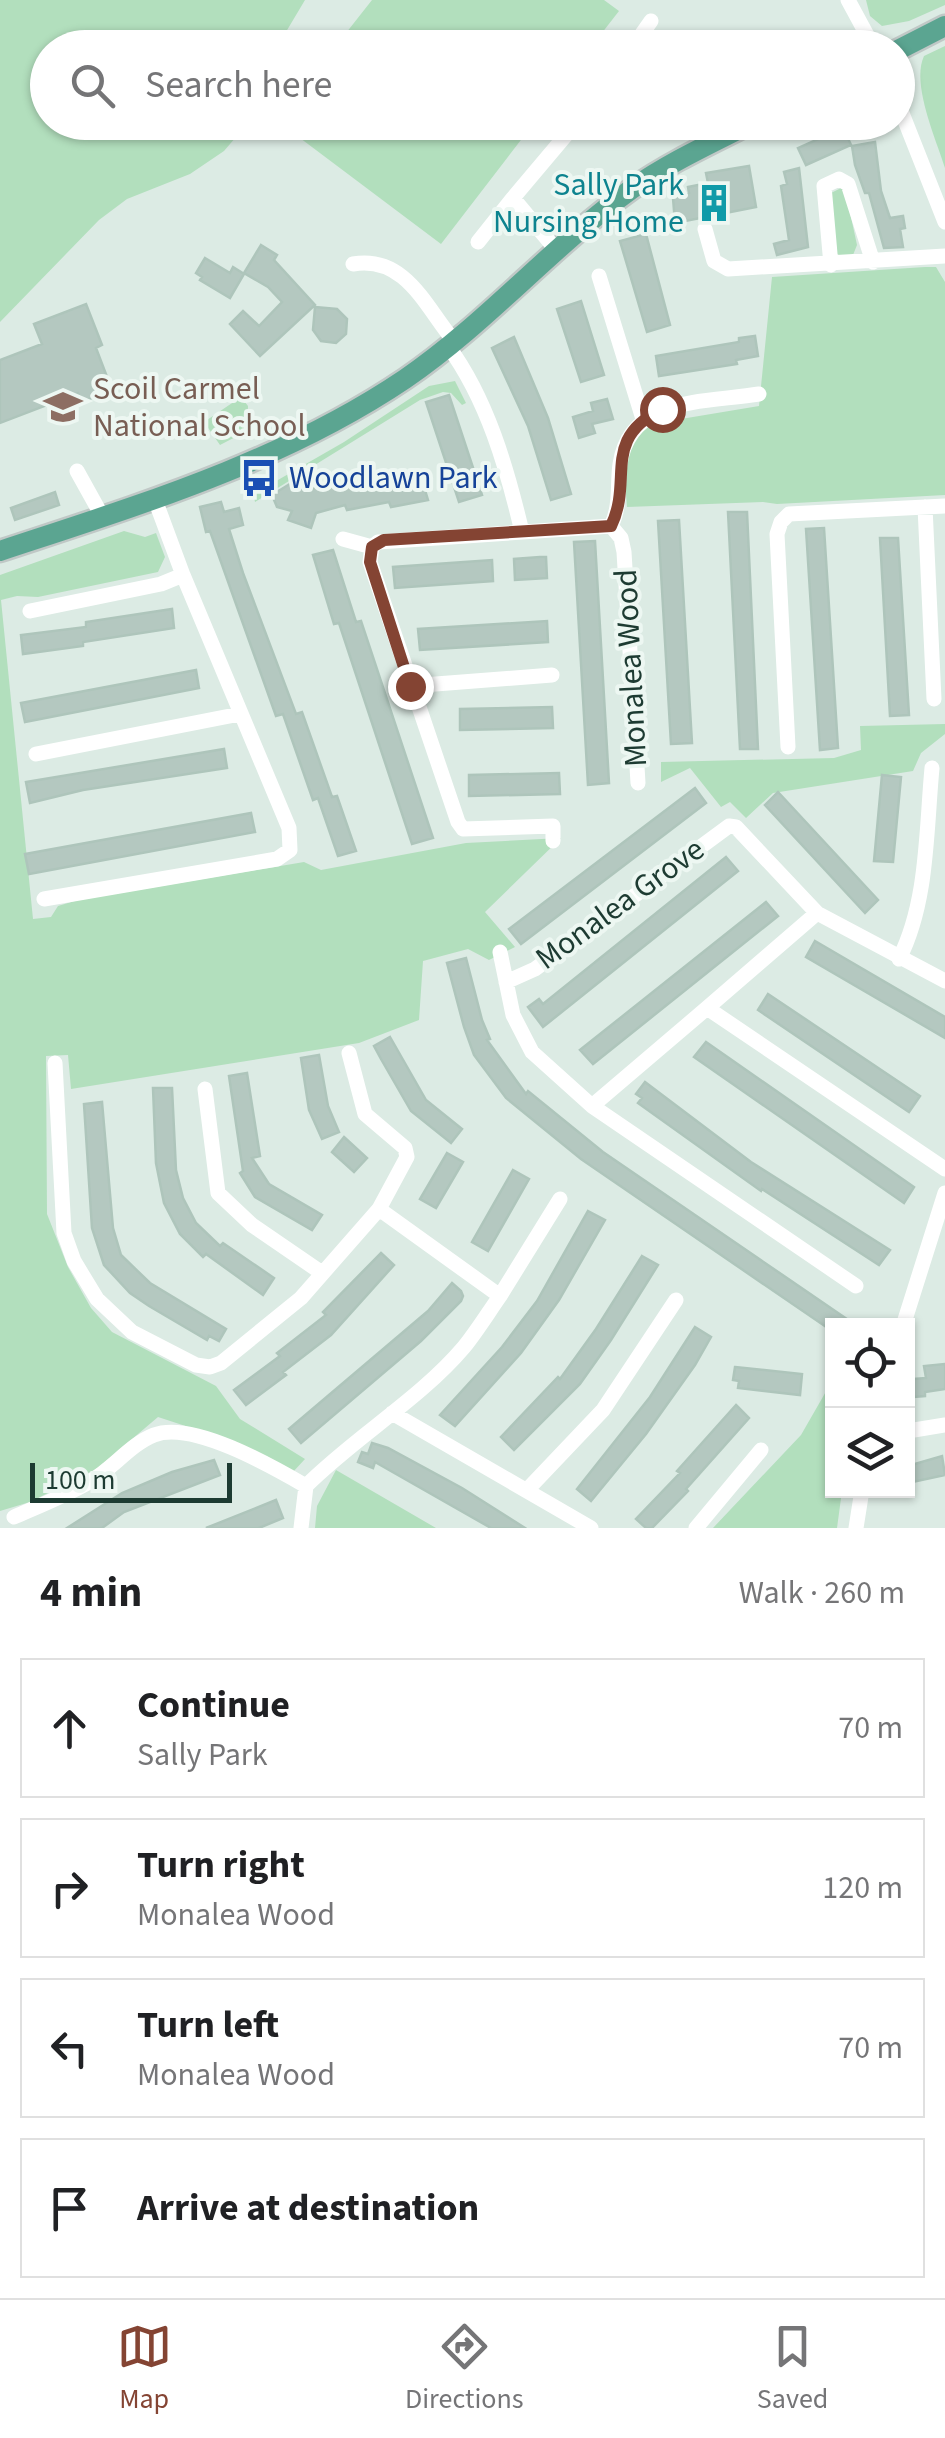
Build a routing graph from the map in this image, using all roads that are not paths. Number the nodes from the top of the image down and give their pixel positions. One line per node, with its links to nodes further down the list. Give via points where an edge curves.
1 (848, 0): 5 (street)
2 (650, 21): 4 (street)
3 (945, 26): 6 (main road)
4 (644, 30)
5 (864, 30)
6 (915, 41)
7 (562, 140): 10 (street)
8 (717, 140): 14 (main road, via 632,189)
9 (913, 140): 11 (street)
10 (513, 198): 13 (street); 14 (street)
11 (945, 222)
12 (705, 230): 18 (street, via 714,261 728,269)
13 (478, 242)
14 (558, 252): 20 (main road)
15 (945, 256): 16 (street)
16 (872, 262): 18 (street); 18 (street, via 848,184 839,178 824,186)
17 (353, 264): 20 (street, via 375,264 408,279)
18 (831, 265)
19 (599, 276): 22 (street)
20 (451, 344): 24 (main road, via 304,439); 29 (street, via 471,378)
21 (758, 394): 22 (street)
22 (643, 418): 28 (street, via 625,440)
23 (78, 471): 27 (street)
24 (154, 498): 27 (main road); 33 (street)
25 (945, 506): 26 (street)
26 (924, 507): 37 (street); 39 (street, via 788,514 780,522)
27 (102, 516): 32 (main road)
28 (611, 526): 29 (street, Monalea Wood); 42 (street, Monalea Wood, via 624,552)
29 (522, 532): 31 (street, Monalea Wood, via 384,540)
30 (343, 539): 31 (street, Monalea Wood)
31 (372, 547): 36 (street, via 370,562)
32 (0, 552)
33 (183, 575): 34 (street); 38 (street)
34 (30, 611)
35 (552, 676): 36 (street)
36 (410, 686): 43 (street, via 464,829 553,826)
37 (934, 700)
38 (240, 714): 40 (street); 44 (street, via 289,828 292,842 285,855)
39 (788, 747)
40 (36, 754)
41 (932, 768): 47 (street, via 914,923)
42 (638, 783)
43 (554, 841)
44 (44, 900)
45 (817, 912): 47 (street, Monalea Grove); 48 (street, Monalea Grove, via 729,826 535,969); 50 (street)
46 (500, 952): 48 (street, Monalea Grove)
47 (900, 959): 49 (street, Monalea Grove)
48 (506, 982): 54 (street, Monalea Grove, via 532,1052)
49 (945, 982)
50 (707, 1008): 54 (street); 55 (street)
51 (350, 1053): 58 (street, via 365,1114 408,1157)
52 (55, 1064): 59 (street, via 64,1233 97,1299 132,1332 210,1367 301,1298)
53 (205, 1090): 59 (street, via 218,1192 252,1226)
54 (592, 1106): 60 (street, Monalea Grove)
55 (945, 1169)
56 (945, 1193): 63 (street)
57 (560, 1199): 61 (street)
58 (379, 1209): 59 (street); 61 (street)
59 (322, 1273)
60 (856, 1286)
61 (500, 1296): 64 (street, via 463,1348)
62 (676, 1300): 69 (street, via 603,1410)
63 (905, 1318)
64 (392, 1413): 68 (street); 69 (street)
65 (945, 1425): 66 (street)
66 (915, 1430)
67 (761, 1450): 74 (street)
68 (306, 1486): 71 (street, via 253,1458 172,1432 153,1435 93,1480); 72 (street)
69 (527, 1490): 73 (street)
70 (861, 1498): 75 (street)
71 (14, 1518)
72 (301, 1528)
73 (591, 1528)
74 (696, 1528)
75 (856, 1528)

